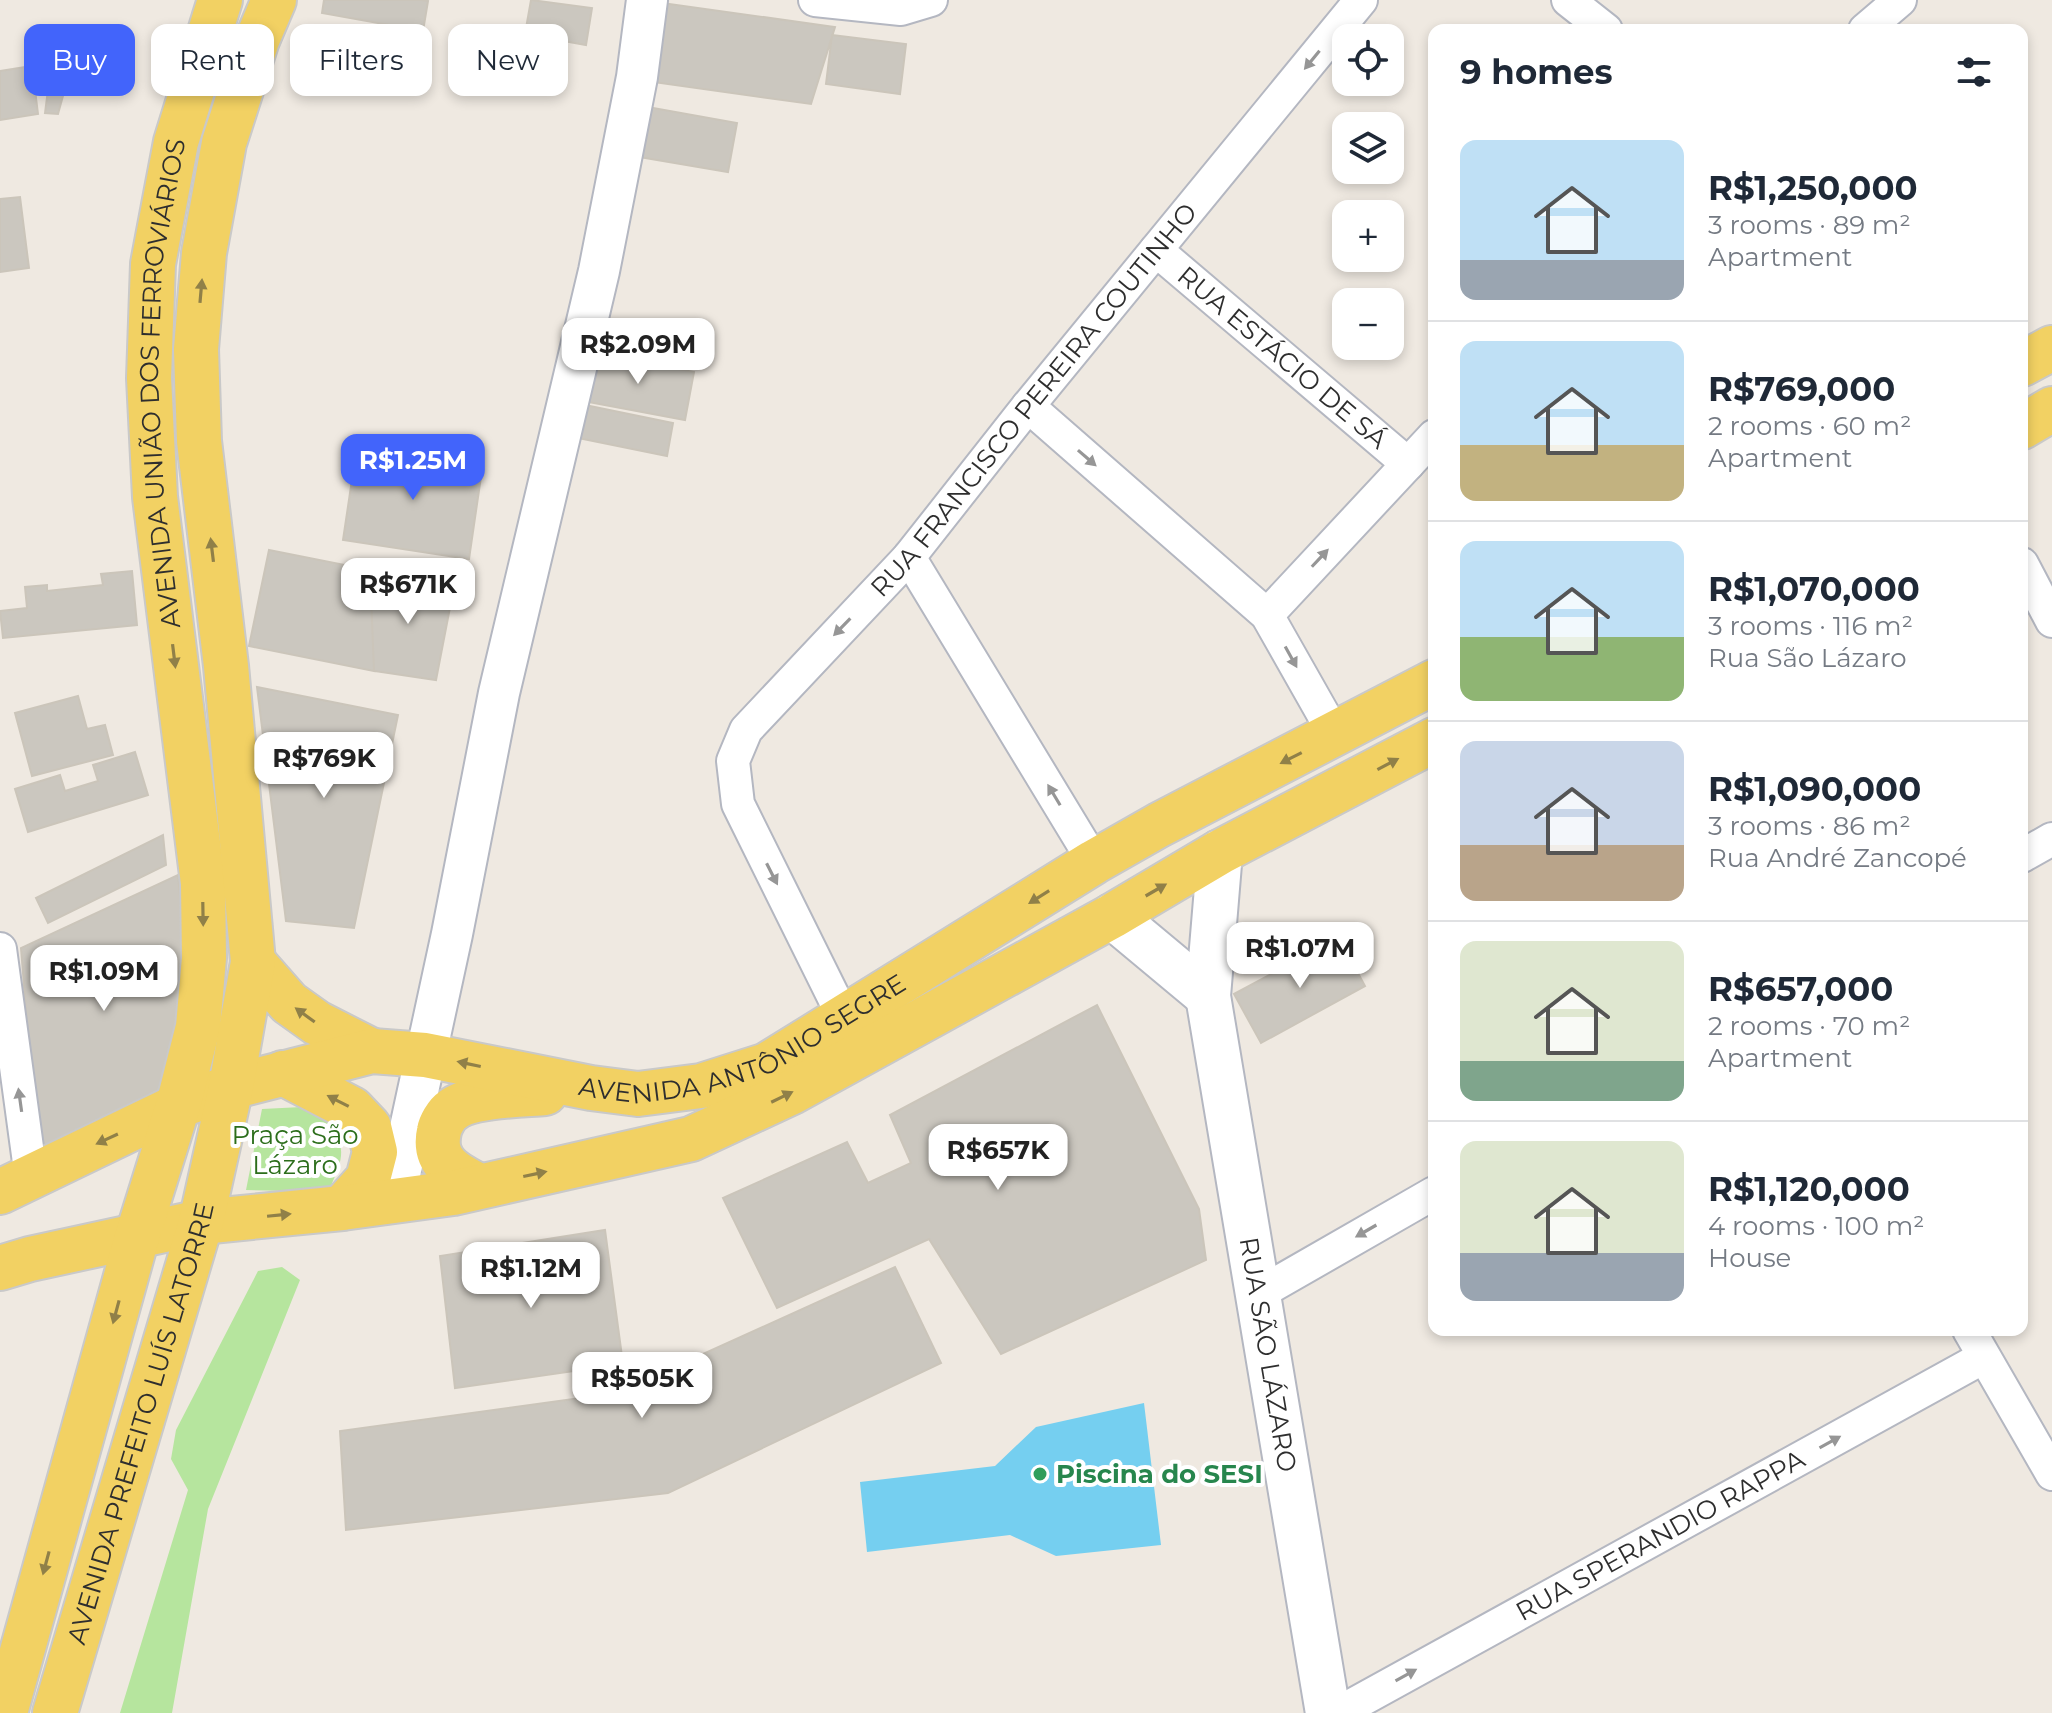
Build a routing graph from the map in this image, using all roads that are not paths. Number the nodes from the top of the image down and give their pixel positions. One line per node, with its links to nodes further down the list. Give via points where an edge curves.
1 (220, 0): 41 (main road, AVENIDA UNIÃO DOS FERROVIÁRIOS, one-way to 41, via 176,142 153,264 155,497 203,883 198,1027)
2 (274, 0): 33 (main road, AVENIDA UNIÃO DOS FERROVIÁRIOS, one-way to 2, via 199,441 196,349 204,253 224,143)
3 (647, 0): 37 (street, via 599,271 499,693)
4 (815, 0): 5 (street, via 901,9)
5 (931, 0)
6 (1361, 0): 11 (street, RUA FRANCISCO PEREIRA COUTINHO, one-way to 11)
7 (1568, 0): 9 (street)
8 (1900, 0): 10 (street)
9 (1598, 24)
10 (1872, 24)
11 (1156, 250): 14 (street, RUA FRANCISCO PEREIRA COUTINHO); 18 (street, RUA ESTÁCIO DE SÁ)
12 (2052, 348): 13 (main road)
13 (2028, 361)
14 (1028, 406): 19 (street, RUA FRANCISCO PEREIRA COUTINHO); 21 (street, one-way to 21)
15 (2052, 409): 16 (main road)
16 (2028, 423)
17 (1428, 442): 18 (street)
18 (1408, 464): 21 (street, one-way to 18)
19 (909, 557): 30 (street, one-way to 19); 35 (street, RUA FRANCISCO PEREIRA COUTINHO, one-way to 35, via 746,730 733,761 738,804)
20 (2028, 575): 22 (street)
21 (1267, 615): 24 (street, one-way to 24)
22 (2052, 621)
23 (1428, 685): 24 (main road, AVENIDA ANTÔNIO SEGRE)
24 (1335, 735): 26 (main road, AVENIDA ANTÔNIO SEGRE, one-way to 26)
25 (1428, 743): 28 (main road, AVENIDA ANTÔNIO SEGRE, one-way to 25)
26 (1159, 825): 30 (main road, AVENIDA ANTÔNIO SEGRE); 31 (main road, via 1112,885)
27 (2052, 839): 29 (street)
28 (1220, 852): 31 (main road, AVENIDA ANTÔNIO SEGRE, one-way to 28); 34 (main road, RUA SÃO LÁZARO)
29 (2028, 853)
30 (1094, 862): 35 (main road, AVENIDA ANTÔNIO SEGRE, one-way to 35)
31 (1112, 916): 34 (main road); 43 (main road, AVENIDA ANTÔNIO SEGRE, one-way to 31, via 691,1139 792,1092)
32 (0, 949): 42 (street, one-way to 32)
33 (253, 962): 36 (main road, one-way to 33, via 289,1003); 39 (main road, AVENIDA UNIÃO DOS FERROVIÁRIOS)
34 (1208, 996): 50 (main road, RUA SÃO LÁZARO)
35 (844, 1018): 40 (main road, AVENIDA ANTÔNIO SEGRE, via 767,1065 701,1086 638,1094)
36 (372, 1051): 37 (main road, AVENIDA ANTÔNIO SEGRE); 38 (main road, AVENIDA ANTÔNIO SEGRE)
37 (425, 1055): 40 (main road, AVENIDA ANTÔNIO SEGRE, one-way to 37); 45 (street)
38 (283, 1073): 39 (main road, AVENIDA ANTÔNIO SEGRE); 46 (main road, one-way to 38, via 368,1179 375,1152 369,1127 352,1109)
39 (231, 1087): 41 (main road, AVENIDA ANTÔNIO SEGRE); 47 (main road, AVENIDA PREFEITO LUÍS LATORRE)
40 (591, 1088): 43 (main road, via 482,1100 452,1110 440,1127 437,1147 443,1164)
41 (178, 1106): 42 (main road, AVENIDA ANTÔNIO SEGRE, one-way to 42); 48 (main road, AVENIDA PREFEITO LUÍS LATORRE)
42 (15, 1184)
43 (479, 1186): 45 (main road, AVENIDA ANTÔNIO SEGRE)
44 (1428, 1196): 50 (street, one-way to 50)
45 (394, 1202): 46 (main road, AVENIDA ANTÔNIO SEGRE)
46 (342, 1208): 47 (main road, AVENIDA ANTÔNIO SEGRE, one-way to 46)
47 (201, 1222): 48 (main road, AVENIDA ANTÔNIO SEGRE); 54 (main road, AVENIDA PREFEITO LUÍS LATORRE)
48 (137, 1237): 49 (main road, AVENIDA ANTÔNIO SEGRE); 53 (main road, AVENIDA PREFEITO LUÍS LATORRE, one-way to 53)
49 (0, 1268)
50 (1258, 1294): 55 (main road, RUA SÃO LÁZARO)
51 (1977, 1344): 52 (street); 56 (street, RUA SPERANDIO RAPPA, one-way to 51)
52 (2052, 1474)
53 (5, 1713)
54 (55, 1713)
55 (1328, 1713)
56 (1338, 1713)

